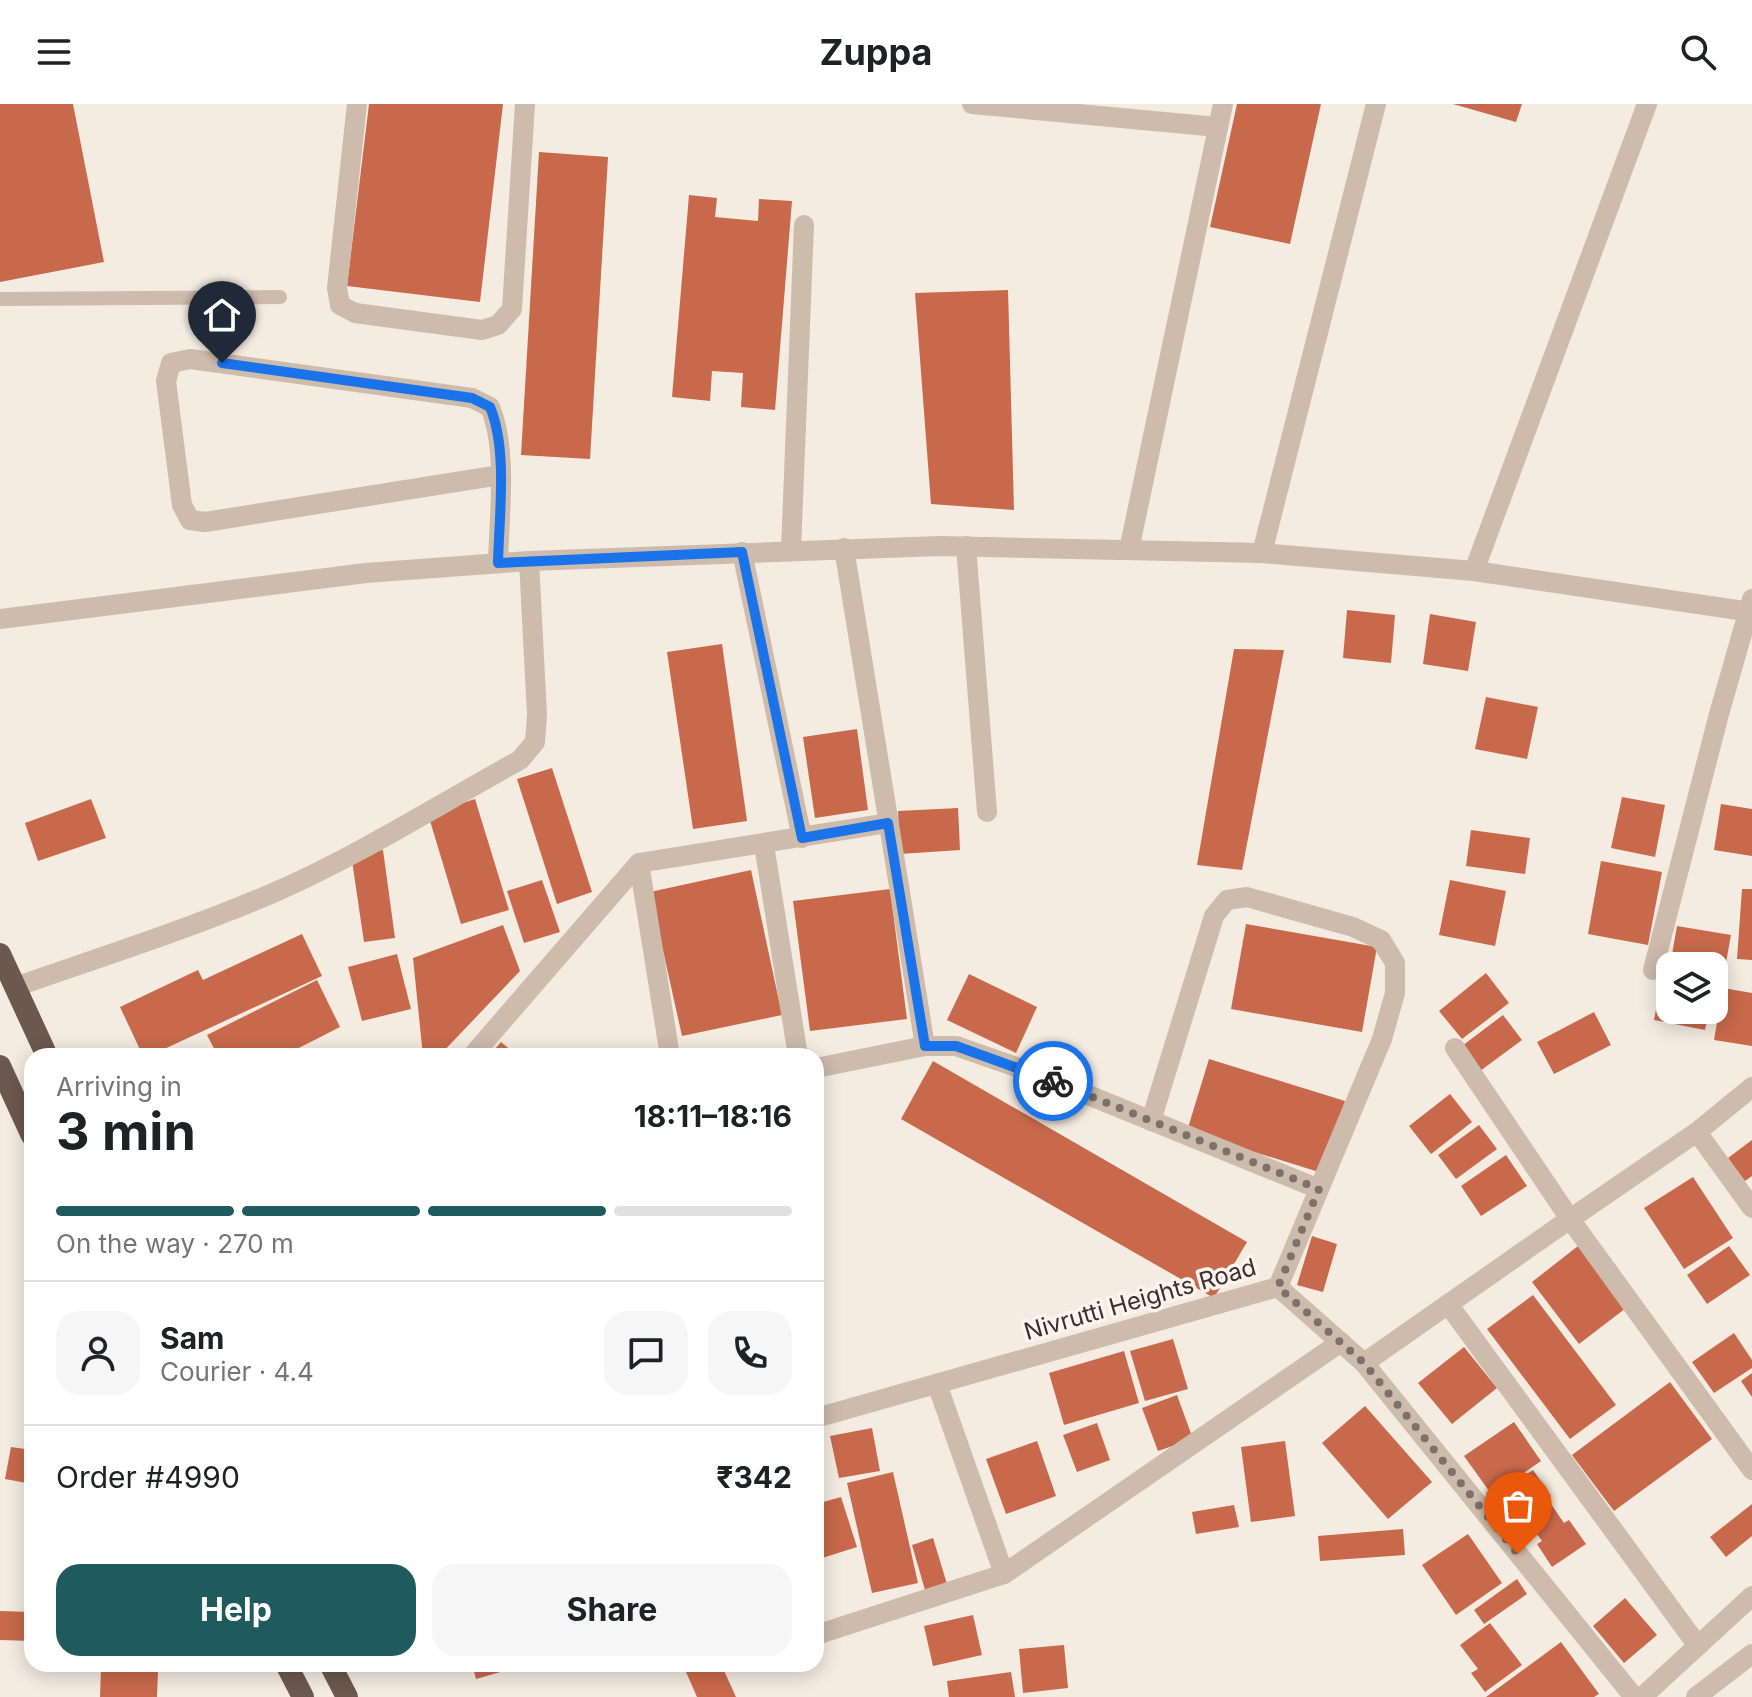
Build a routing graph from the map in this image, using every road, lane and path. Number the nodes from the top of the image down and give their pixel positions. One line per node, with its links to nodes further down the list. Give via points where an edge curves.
1 (357, 104): 2 (street, via 337,288 340,305 355,313 482,330 498,325 512,309)
2 (525, 104)
3 (972, 104): 7 (street)
4 (1223, 104): 7 (street)
5 (1376, 104): 17 (street)
6 (1647, 104): 20 (street)
7 (1218, 127): 15 (street)
8 (804, 225): 14 (street)
9 (280, 297): 10 (lane)
10 (0, 299)
11 (500, 475): 11 (street, via 497,423 490,407 472,398 190,359 171,363 166,381 182,505 190,520 205,522); 19 (street)
12 (966, 546): 13 (street); 15 (street); 23 (street)
13 (844, 548): 14 (street); 24 (street)
14 (791, 550): 16 (street)
15 (1129, 550): 17 (street)
16 (742, 552): 18 (street); 25 (street)
17 (1262, 553): 20 (street)
18 (529, 561): 19 (street); 30 (street, via 537,715 535,742 520,760 274,892)
19 (498, 563): 22 (street, via 366,573)
20 (1474, 571): 21 (street)
21 (1750, 607): 29 (street)
22 (0, 619)
23 (987, 812)
24 (888, 823): 25 (street); 31 (street)
25 (802, 838): 26 (street)
26 (764, 845): 27 (street); 35 (street)
27 (639, 863): 33 (street); 34 (street)
28 (0, 954): 30 (highway)
29 (1653, 970)
30 (15, 987): 32 (highway)
31 (925, 1046): 38 (street); 41 (street, via 956,1046 983,1054)
32 (43, 1048)
33 (479, 1048)
34 (669, 1048)
35 (797, 1048)
36 (1455, 1048): 45 (street)
37 (0, 1066): 40 (highway)
38 (824, 1066)
39 (1752, 1087): 42 (street)
40 (24, 1118)
41 (1151, 1121): 43 (street); 43 (street, via 1214,916 1227,900 1247,897 1353,927 1381,940 1395,963 1395,993 1382,1039)
42 (1697, 1132): 44 (street); 45 (street)
43 (1319, 1189): 46 (street)
44 (1752, 1208)
45 (1570, 1219): 47 (street); 52 (street)
46 (1278, 1287): 48 (street, Nivrutti Heights Road); 50 (street, Nivrutti Heights Road)
47 (1448, 1304): 49 (street); 56 (street)
48 (1341, 1342): 49 (street, Nivrutti Heights Road); 53 (street)
49 (1364, 1363): 62 (street, Nivrutti Heights Road)
50 (937, 1384): 51 (street, Nivrutti Heights Road); 53 (street)
51 (824, 1416)
52 (1752, 1470)
53 (1004, 1574): 55 (street)
54 (1752, 1596): 56 (street)
55 (824, 1632)
56 (1698, 1646): 63 (street)
57 (1752, 1654): 64 (street)
58 (290, 1672): 60 (highway)
59 (334, 1672): 61 (highway)
60 (303, 1697)
61 (347, 1697)
62 (1634, 1697)
63 (1642, 1697)
64 (1696, 1697)

